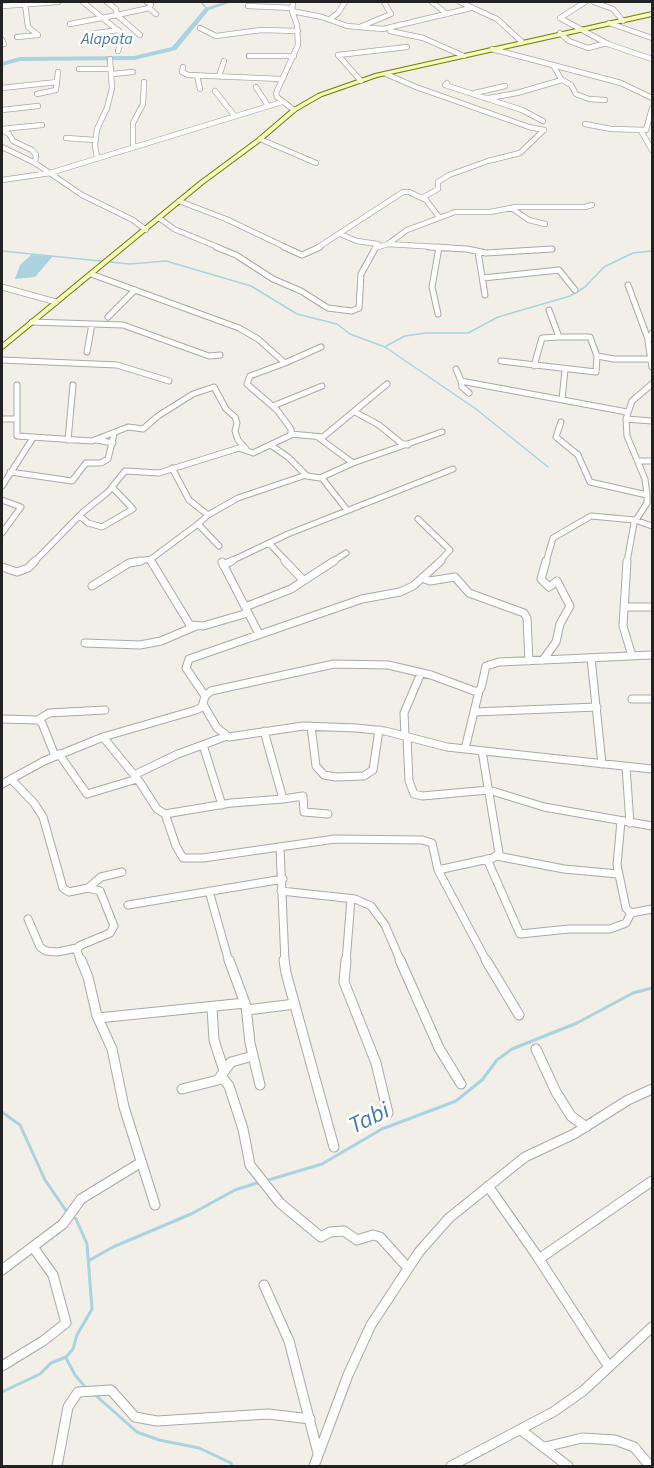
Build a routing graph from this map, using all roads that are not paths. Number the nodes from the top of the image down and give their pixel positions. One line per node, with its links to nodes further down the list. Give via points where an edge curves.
1 (58, 2): 12 (street)
2 (83, 2): 22 (street)
3 (107, 2): 21 (street)
4 (147, 2): 15 (street)
5 (293, 2): 17 (street)
6 (345, 2): 23 (street)
7 (384, 2): 27 (street, via 391,14)
8 (432, 2): 19 (street)
9 (460, 2): 16 (street)
10 (585, 2): 30 (street, via 560,17)
11 (594, 2): 24 (street, via 613,9)
12 (25, 4): 13 (street); 36 (street, via 28,27 38,35)
13 (2, 6)
14 (248, 6): 17 (street)
15 (149, 8): 18 (street); 21 (street)
16 (471, 8): 19 (street); 38 (street, via 497,19)
17 (292, 9): 23 (street); 32 (street)
18 (156, 14)
19 (447, 14): 29 (street)
20 (652, 14): 24 (main road)
21 (117, 15): 22 (street); 35 (street)
22 (102, 19): 25 (street); 31 (street)
23 (330, 19): 27 (street)
24 (622, 21): 26 (main road)
25 (70, 24)
26 (609, 24): 30 (main road); 37 (street)
27 (359, 27): 29 (street)
28 (200, 28): 32 (street, via 216,36 261,30)
29 (383, 29): 45 (street, via 423,38)
30 (580, 29): 33 (main road); 39 (street)
31 (118, 30): 34 (street); 42 (street, via 123,36)
32 (298, 31): 44 (street)
33 (560, 33): 38 (main road); 39 (street, via 588,48)
34 (90, 34)
35 (140, 35)
36 (16, 37)
37 (652, 38)
38 (522, 42): 41 (main road)
39 (607, 44): 47 (street)
40 (407, 47): 60 (street, via 338,55)
41 (492, 49): 45 (main road); 49 (street)
42 (118, 51)
43 (249, 56): 44 (street)
44 (294, 56): 58 (street)
45 (464, 56): 55 (main road)
46 (110, 59): 52 (street)
47 (652, 59)
48 (224, 61): 57 (street)
49 (553, 65): 59 (street); 72 (street, via 621,83)
50 (183, 67): 56 (street, via 184,74)
51 (79, 69): 52 (street)
52 (111, 71): 54 (street); 88 (street, via 107,108)
53 (58, 72): 61 (street)
54 (132, 72)
55 (386, 74): 60 (main road); 97 (street, via 544,130 520,153 449,175 438,182 439,188)
56 (196, 75): 57 (street); 67 (street)
57 (219, 76): 58 (street)
58 (281, 79): 74 (street, via 276,93)
59 (562, 80): 71 (street); 73 (street, via 576,94)
60 (361, 81): 79 (main road, via 320,95)
61 (57, 82): 66 (street); 70 (street, via 56,90)
62 (144, 82): 89 (street, via 143,104 134,117)
63 (447, 83): 69 (street)
64 (505, 86): 69 (street)
65 (256, 87): 75 (street)
66 (2, 88)
67 (200, 89)
68 (214, 92): 80 (street)
69 (472, 93): 71 (street)
70 (37, 94)
71 (486, 98): 81 (street)
72 (652, 98)
73 (605, 100)
74 (282, 102): 75 (street); 79 (street)
75 (268, 105): 80 (street)
76 (38, 106): 78 (street)
77 (652, 108): 85 (street, via 646,130)
78 (2, 110)
79 (294, 110): 87 (main road)
80 (234, 115): 89 (street)
81 (543, 121)
82 (585, 124): 85 (street)
83 (42, 125): 84 (street)
84 (2, 130): 93 (street, via 13,141 32,150)
85 (641, 131): 91 (street)
86 (66, 138): 88 (street)
87 (260, 139): 94 (street); 98 (main road)
88 (95, 140): 92 (street)
89 (133, 145): 92 (street)
90 (2, 149): 93 (street)
91 (652, 150)
92 (97, 157): 95 (street)
93 (35, 163): 95 (street)
94 (316, 163)
95 (50, 173): 96 (street); 104 (street)
96 (2, 180)
97 (422, 198): 101 (street); 105 (street, via 403,192)
98 (179, 201): 102 (main road); 105 (street, via 302,255)
99 (592, 205): 100 (street)
100 (511, 208): 101 (street); 103 (street, via 527,219)
101 (439, 217): 107 (street, via 399,234)
102 (159, 218): 104 (main road); 106 (street, via 174,229 236,255 328,308 342,311 359,308 361,274)
103 (545, 224)
104 (146, 230): 111 (main road)
105 (340, 234): 106 (street)
106 (378, 244): 107 (street)
107 (388, 244): 108 (street)
108 (439, 247): 110 (street); 120 (street, via 432,287)
109 (552, 249): 110 (street)
110 (478, 252): 112 (street)
111 (91, 274): 115 (street); 118 (main road)
112 (483, 278): 116 (street, via 559,270); 117 (street)
113 (628, 285): 124 (street, via 643,329)
114 (3, 288): 118 (street)
115 (135, 290): 121 (street); 134 (street, via 239,328)
116 (576, 290)
117 (485, 295)
118 (56, 302): 122 (main road)
119 (549, 310): 125 (street)
120 (438, 314)
121 (108, 317)
122 (32, 322): 123 (street); 126 (main road)
123 (92, 324): 128 (street); 129 (street, via 123,325 209,356)
124 (650, 336): 131 (street)
125 (559, 337): 130 (street, via 590,337); 135 (street, via 542,338)
126 (2, 347)
127 (321, 347): 134 (street)
128 (87, 351)
129 (220, 355)
130 (597, 356): 131 (street); 138 (street, via 596,372)
131 (652, 359): 136 (street)
132 (2, 360): 139 (street, via 117,365)
133 (501, 361): 135 (street)
134 (285, 363): 148 (street, via 247,379 247,384)
135 (534, 366): 138 (street)
136 (652, 367)
137 (456, 369): 140 (street)
138 (565, 370): 147 (street)
139 (169, 381)
140 (461, 381): 146 (street); 147 (street)
141 (387, 384): 149 (street)
142 (652, 384): 150 (street, via 632,401)
143 (17, 386): 152 (street)
144 (73, 386): 160 (street)
145 (322, 386): 148 (street)
146 (469, 393)
147 (562, 399): 150 (street)
148 (273, 406): 157 (street)
149 (355, 412): 159 (street); 163 (street)
150 (627, 415): 153 (street); 166 (street, via 627,436)
151 (2, 419): 152 (street)
152 (16, 419): 158 (street, via 17,436)
153 (652, 421)
154 (561, 422): 176 (street, via 556,436 578,455 590,482)
155 (442, 432): 163 (street)
156 (114, 434): 161 (street); 162 (street); 165 (street, via 128,427 145,428 193,394 214,387 226,410 235,417 238,440)
157 (291, 434): 159 (street); 164 (street)
158 (33, 438): 160 (street); 171 (street)
159 (320, 438): 168 (street)
160 (68, 440): 161 (street)
161 (96, 440): 162 (street)
162 (113, 443): 171 (street, via 108,459 86,463 72,482)
163 (409, 445): 168 (street)
164 (272, 446): 165 (street, via 254,453); 172 (street)
165 (246, 449): 169 (street, via 232,449)
166 (638, 461): 167 (street); 176 (street)
167 (652, 461)
168 (353, 463): 173 (street)
169 (172, 468): 175 (street, via 159,473 125,471); 180 (street, via 189,500)
170 (453, 469): 179 (street)
171 (10, 472): 174 (street)
172 (306, 475): 173 (street); 180 (street, via 238,498)
173 (322, 478): 179 (street)
174 (2, 486)
175 (112, 487): 181 (street); 181 (street, via 133,509 102,526 88,523)
176 (646, 495): 178 (street)
177 (2, 500): 186 (street, via 21,507)
178 (650, 503): 183 (street)
179 (347, 510): 187 (street)
180 (208, 515): 184 (street)
181 (80, 516): 191 (street, via 28,568 21,572)
182 (418, 519): 193 (street, via 450,550)
183 (635, 520): 185 (street); 196 (street, via 627,557); 205 (street, via 591,516 553,538 541,579 549,587 557,581 570,606 556,642)
184 (198, 524): 188 (street); 190 (street)
185 (652, 526)
186 (2, 533)
187 (269, 543): 194 (street); 198 (street, via 222,564)
188 (219, 546)
189 (346, 553): 194 (street)
190 (151, 559): 195 (street, via 129,562); 199 (street, via 184,620)
191 (4, 568): 192 (street)
192 (2, 574)
193 (422, 578): 200 (street, via 400,592 362,599); 206 (street, via 430,581 455,577 469,593 525,614)
194 (303, 580): 198 (street)
195 (92, 586)
196 (625, 607): 197 (street); 203 (street, via 623,626)
197 (652, 607)
198 (246, 610): 199 (street); 200 (street)
199 (196, 626): 201 (street, via 140,645)
200 (260, 634): 211 (street, via 189,659 186,668)
201 (85, 643)
202 (652, 655): 203 (street)
203 (632, 656): 204 (street)
204 (591, 658): 205 (street); 212 (street)
205 (543, 660): 206 (street)
206 (529, 661): 208 (street, via 490,663 484,670)
207 (422, 672): 208 (street); 211 (street, via 388,665 334,664 211,691); 222 (street, via 404,713)
208 (479, 691): 214 (street)
209 (632, 699): 210 (street)
210 (652, 699)
211 (204, 700): 220 (street, via 217,728); 221 (street, via 195,710)
212 (597, 707): 214 (street); 227 (street)
213 (105, 710): 216 (street, via 49,713)
214 (474, 712): 224 (street)
215 (2, 719): 216 (street)
216 (38, 720): 226 (street)
217 (311, 726): 218 (street); 218 (street, via 316,766 324,775 336,777 364,776 373,770); 219 (street)
218 (378, 730): 222 (street)
219 (264, 731): 220 (street, via 235,738); 234 (street)
220 (227, 736): 223 (street)
221 (103, 737): 226 (street); 230 (street)
222 (406, 737): 224 (street); 233 (street, via 409,781 414,794)
223 (203, 745): 230 (street); 235 (street)
224 (465, 749): 225 (street)
225 (482, 751): 227 (street); 233 (street)
226 (57, 755): 230 (street, via 87,794); 231 (street)
227 (602, 764): 228 (street)
228 (626, 767): 229 (street); 239 (street)
229 (652, 769)
230 (135, 777): 236 (street, via 157,809)
231 (11, 779): 232 (street); 248 (street, via 43,816 63,888 69,892)
232 (2, 784)
233 (489, 790): 238 (street, via 544,807); 242 (street)
234 (284, 799): 235 (street); 237 (street, via 303,796 304,812)
235 (222, 805): 236 (street)
236 (165, 814): 241 (street, via 183,858)
237 (328, 814)
238 (621, 821): 239 (street); 246 (street)
239 (630, 823): 240 (street)
240 (652, 826)
241 (280, 848): 244 (street, via 335,839 422,840 432,843); 247 (street)
242 (497, 856): 243 (street); 246 (street, via 564,869)
243 (487, 859): 244 (street); 254 (street, via 520,934 610,929 626,923)
244 (438, 870): 260 (street)
245 (122, 872): 248 (street, via 101,877)
246 (618, 874): 254 (street, via 626,908)
247 (283, 879): 249 (street); 250 (street)
248 (88, 888): 256 (street, via 100,891 114,926 110,933)
249 (209, 891): 252 (street); 258 (street, via 222,942)
250 (281, 891): 251 (street); 257 (street, via 283,958)
251 (351, 898): 265 (street, via 371,906 386,925 439,1048); 269 (street, via 344,982 376,1063)
252 (128, 905)
253 (652, 909): 254 (street)
254 (631, 913)
255 (28, 919): 256 (street, via 40,947 46,951)
256 (77, 948): 261 (street)
257 (294, 1004): 258 (street); 271 (street)
258 (246, 1006): 259 (street); 263 (street)
259 (212, 1008): 261 (street); 264 (street, via 214,1040)
260 (519, 1015)
261 (98, 1018): 272 (street, via 112,1049)
262 (536, 1049): 270 (street, via 571,1116)
263 (253, 1056): 264 (street, via 231,1062); 266 (street)
264 (223, 1074): 267 (street, via 214,1082); 278 (street, via 243,1129 250,1165 280,1203 321,1237 344,1231 357,1240 380,1237)
265 (461, 1084)
266 (260, 1085)
267 (182, 1089)
268 (652, 1089): 270 (street)
269 (388, 1113)
270 (586, 1126): 274 (street, via 525,1156)
271 (334, 1147)
272 (140, 1163): 275 (street); 276 (street, via 81,1199 63,1224)
273 (652, 1181): 277 (street)
274 (488, 1186): 277 (street); 278 (street, via 449,1218)
275 (155, 1205)
276 (33, 1247): 279 (street); 282 (street, via 53,1275 66,1323)
277 (539, 1259): 283 (street)
278 (408, 1268): 287 (street, via 367,1333)
279 (2, 1270)
280 (264, 1285): 284 (street, via 289,1341)
281 (652, 1327): 283 (street)
282 (2, 1366)
283 (609, 1367): 285 (street, via 583,1391)
284 (310, 1419): 287 (street); 288 (street, via 268,1414 157,1421 135,1417 111,1390 78,1392 68,1407)
285 (521, 1430): 286 (street); 290 (street)
286 (545, 1446): 291 (street); 292 (street, via 582,1438 615,1440 634,1447)
287 (318, 1452): 289 (street)
288 (57, 1467)
289 (315, 1467)
290 (451, 1467)
291 (568, 1467)
292 (650, 1467)

